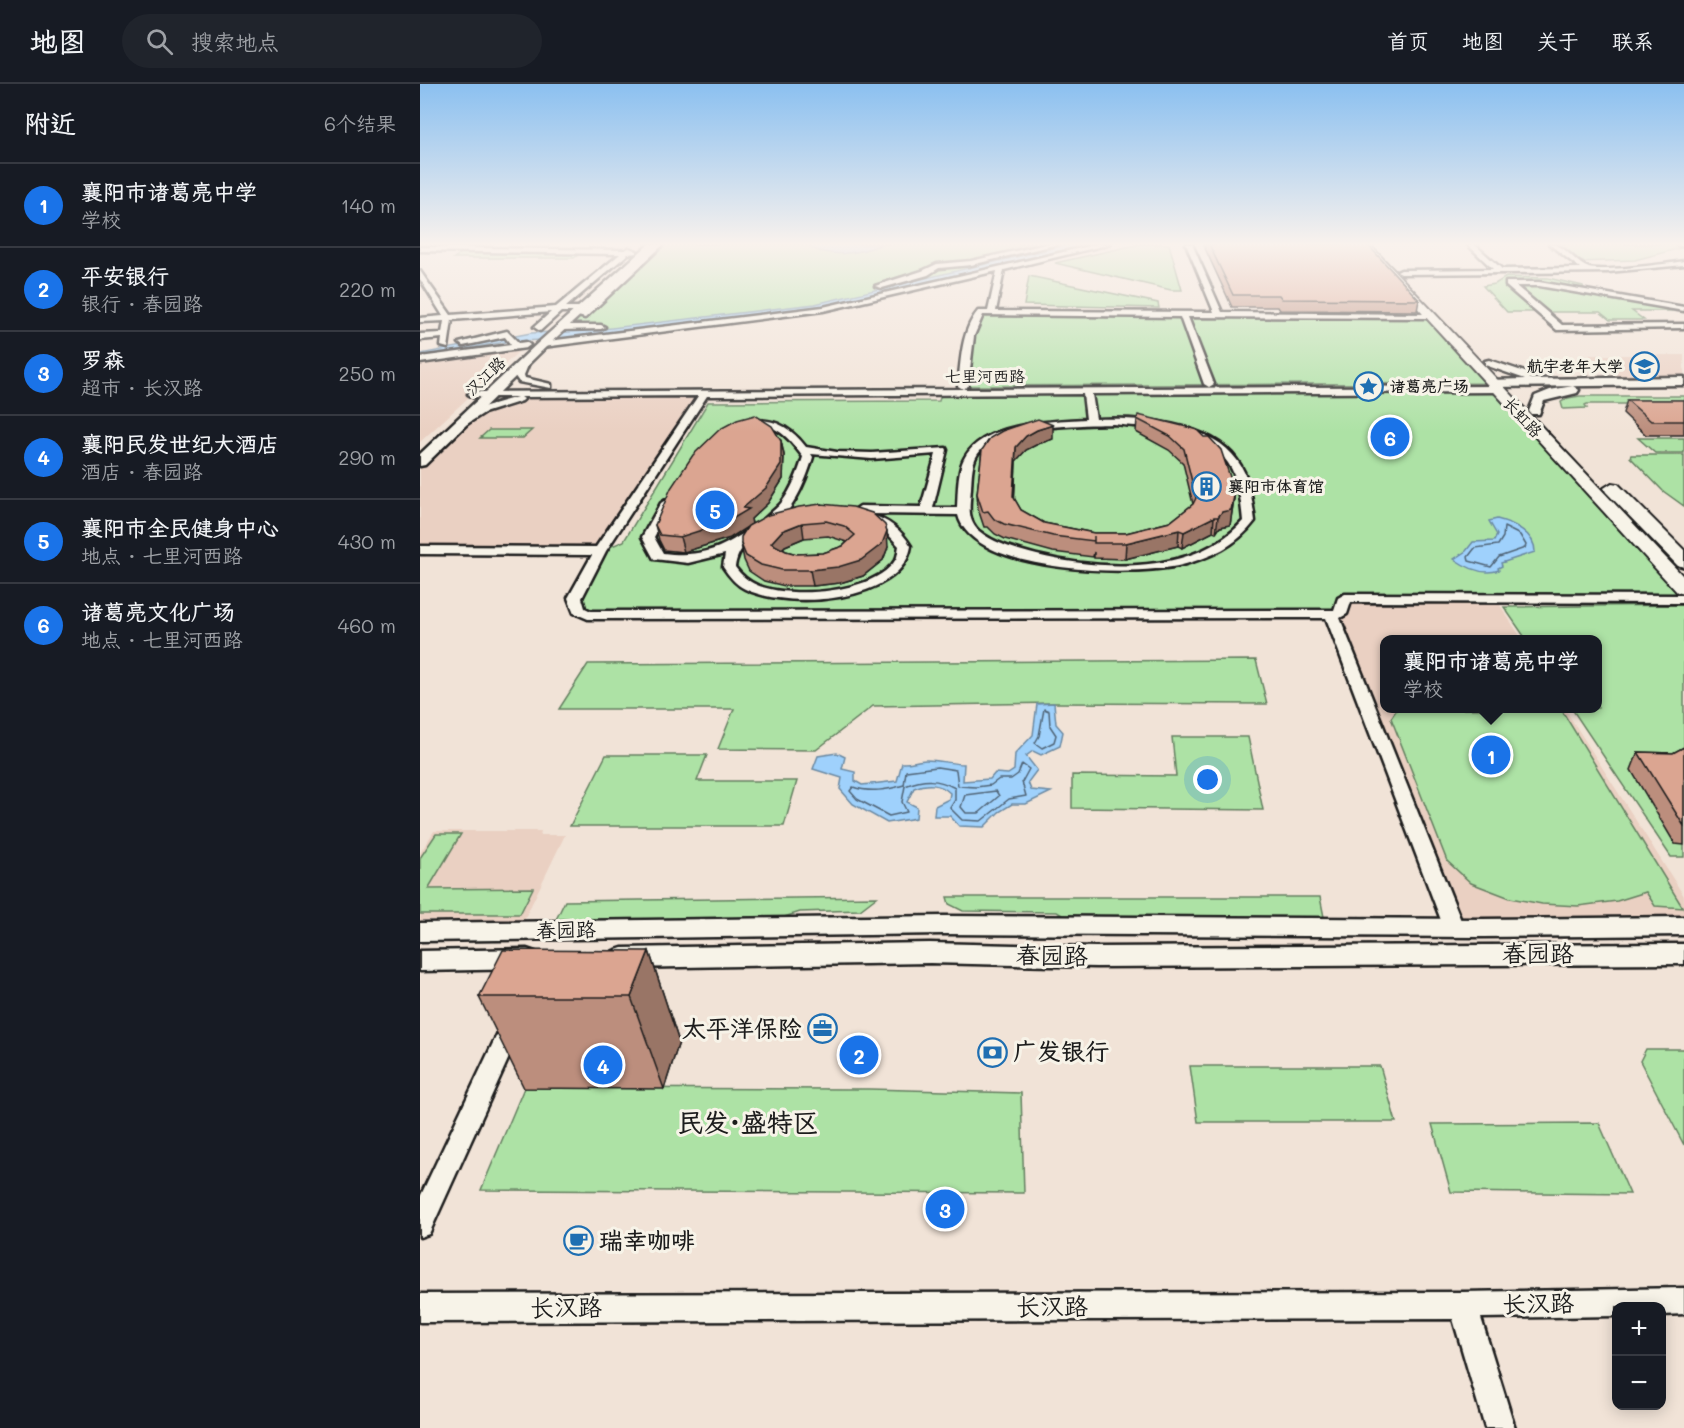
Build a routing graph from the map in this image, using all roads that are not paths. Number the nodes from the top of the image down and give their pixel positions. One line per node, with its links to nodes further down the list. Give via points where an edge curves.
1 (441, 307): 18 (street)
2 (566, 307): 13 (main road, 汉江路)
3 (587, 307): 12 (main road, 汉江路)
4 (588, 307): 12 (street)
5 (766, 307): 20 (street)
6 (833, 307): 30 (street)
7 (993, 307): 14 (street)
8 (1216, 307): 16 (street)
9 (1421, 307): 17 (highway, 长虹路)
10 (1435, 307): 35 (highway, 长虹路)
11 (1535, 307): 22 (street, via 1560,328)
12 (585, 309): 13 (street); 24 (main road, 汉江路)
13 (562, 310): 18 (street); 23 (main road, 汉江路)
14 (992, 312): 15 (street); 39 (street, via 975,320)
15 (1183, 314): 16 (street); 37 (street)
16 (1219, 314): 17 (street)
17 (1430, 316): 40 (highway, 长虹路)
18 (448, 318): 19 (street); 27 (street)
19 (420, 320)
20 (651, 321)
21 (616, 325): 24 (street)
22 (1684, 326)
23 (541, 329): 25 (street); 29 (main road, 汉江路)
24 (562, 329): 30 (main road, 汉江路)
25 (529, 330)
26 (518, 332): 29 (street)
27 (446, 334): 28 (street); 31 (street)
28 (420, 337)
29 (514, 341): 31 (street); 33 (street); 43 (main road, 汉江路)
30 (543, 344): 34 (main road, 汉江路)
31 (445, 346): 32 (street)
32 (420, 350)
33 (420, 360)
34 (524, 363): 42 (street, via 519,375 522,380); 43 (main road, 汉江路)
35 (1489, 363): 38 (main road, via 1536,379); 40 (highway, 长虹路)
36 (1684, 381): 38 (main road)
37 (1209, 384): 39 (street, 七里河西路); 40 (street, 七里河西路)
38 (1582, 385): 40 (main road); 41 (main road); 46 (main road, via 1539,399)
39 (963, 386): 42 (street, 七里河西路)
40 (1503, 386): 44 (street, 七里河西路); 46 (highway, 长虹路); 62 (highway, 长虹路)
41 (1684, 387)
42 (576, 390): 43 (street, 七里河西路); 45 (street, 七里河西路); 49 (street, via 504,403)
43 (485, 391): 47 (main road, 汉江路); 49 (main road, 汉江路)
44 (1087, 391): 45 (street, 七里河西路); 48 (street)
45 (705, 392): 60 (street)
46 (1535, 411): 61 (highway, 长虹路)
47 (443, 421)
48 (1090, 422): 55 (street, via 1019,429 979,446 969,458); 55 (street, via 1155,426 1200,437 1218,446 1229,456 1241,479 1249,521 1228,543 1211,551 1145,567 1108,569 1046,562 998,546 972,532)
49 (459, 424): 52 (main road, 汉江路)
50 (733, 426): 51 (street, via 774,423 791,434)
51 (802, 449): 54 (street, via 857,457 942,450); 57 (street, via 808,457 795,493 778,516)
52 (420, 462)
53 (674, 491): 58 (street, via 648,537 658,556 708,558)
54 (926, 511): 55 (street); 58 (street, via 844,510 884,524 899,534 905,546 902,560 890,573 841,593 810,597 755,589 737,579 729,567 731,553)
55 (962, 512)
56 (793, 518): 57 (street)
57 (760, 529): 58 (street)
58 (741, 540)
59 (420, 549): 60 (street)
60 (600, 551): 64 (street, via 575,598 579,610 588,615)
61 (1681, 555)
62 (1684, 588)
63 (1684, 599): 64 (street, via 1345,598 1340,614)
64 (1331, 614): 66 (street)
65 (1684, 926): 66 (main road, 春园路)
66 (1454, 928): 67 (main road, 春园路, via 944,925)
67 (420, 932)
68 (1684, 954): 69 (main road, 春园路, via 1096,957 930,953)
69 (602, 958)
70 (420, 961): 71 (main road, 春园路)
71 (544, 965)
72 (520, 1009): 73 (street)
73 (420, 1225)
74 (1684, 1301): 75 (street, 长汉路)
75 (1463, 1305): 76 (street, 长汉路); 77 (street)
76 (420, 1308)
77 (1500, 1428)

